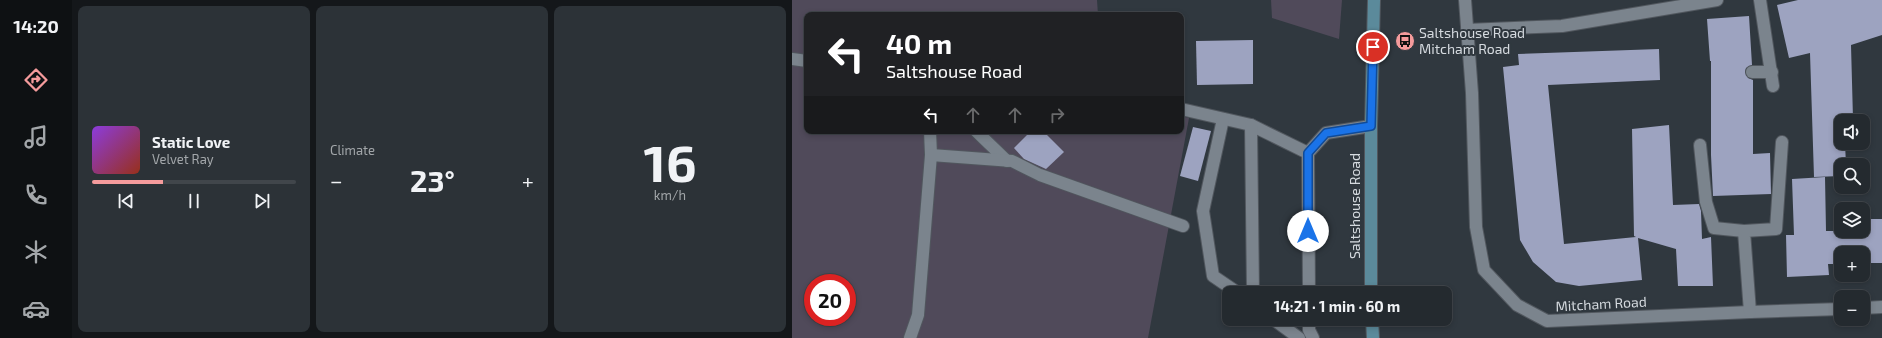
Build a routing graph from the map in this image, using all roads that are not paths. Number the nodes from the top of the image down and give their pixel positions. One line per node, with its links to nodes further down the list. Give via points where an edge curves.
1 (1374, 0): 14 (main road, Saltshouse Road)
2 (1465, 0): 5 (street, Mitcham Road)
3 (1717, 0): 5 (street, via 1562,26)
4 (1760, 0): 9 (street)
5 (1467, 30): 31 (street, Mitcham Road, via 1472,93 1476,228 1481,256 1484,270 1517,305 1547,322)
6 (792, 60): 7 (street)
7 (804, 61)
8 (1752, 72): 9 (street)
9 (1772, 72): 10 (street)
10 (1773, 86)
11 (1184, 110): 12 (street)
12 (1223, 119): 13 (street); 24 (street, via 1203,212 1213,276)
13 (1251, 125): 19 (street); 25 (street)
14 (1371, 126): 19 (street, via 1326,133); 27 (main road, Saltshouse Road)
15 (930, 134): 20 (street)
16 (979, 134): 21 (street)
17 (1782, 142): 23 (street, via 1776,229)
18 (1700, 145): 23 (street, via 1706,202 1714,228)
19 (1308, 153): 26 (street)
20 (931, 155): 21 (street); 35 (street, via 918,315)
21 (1007, 161): 22 (street)
22 (1183, 226)
23 (1744, 231): 31 (street)
24 (1228, 286)
25 (1253, 286)
26 (1309, 286)
27 (1371, 286)
28 (1882, 307): 29 (street)
29 (1870, 308)
30 (1834, 309): 31 (street, Mitcham Road)
31 (1750, 312)
32 (1283, 326): 36 (street)
33 (1309, 326): 37 (street)
34 (1372, 326): 38 (main road)
35 (910, 338)
36 (1299, 338)
37 (1313, 338)
38 (1373, 338)

